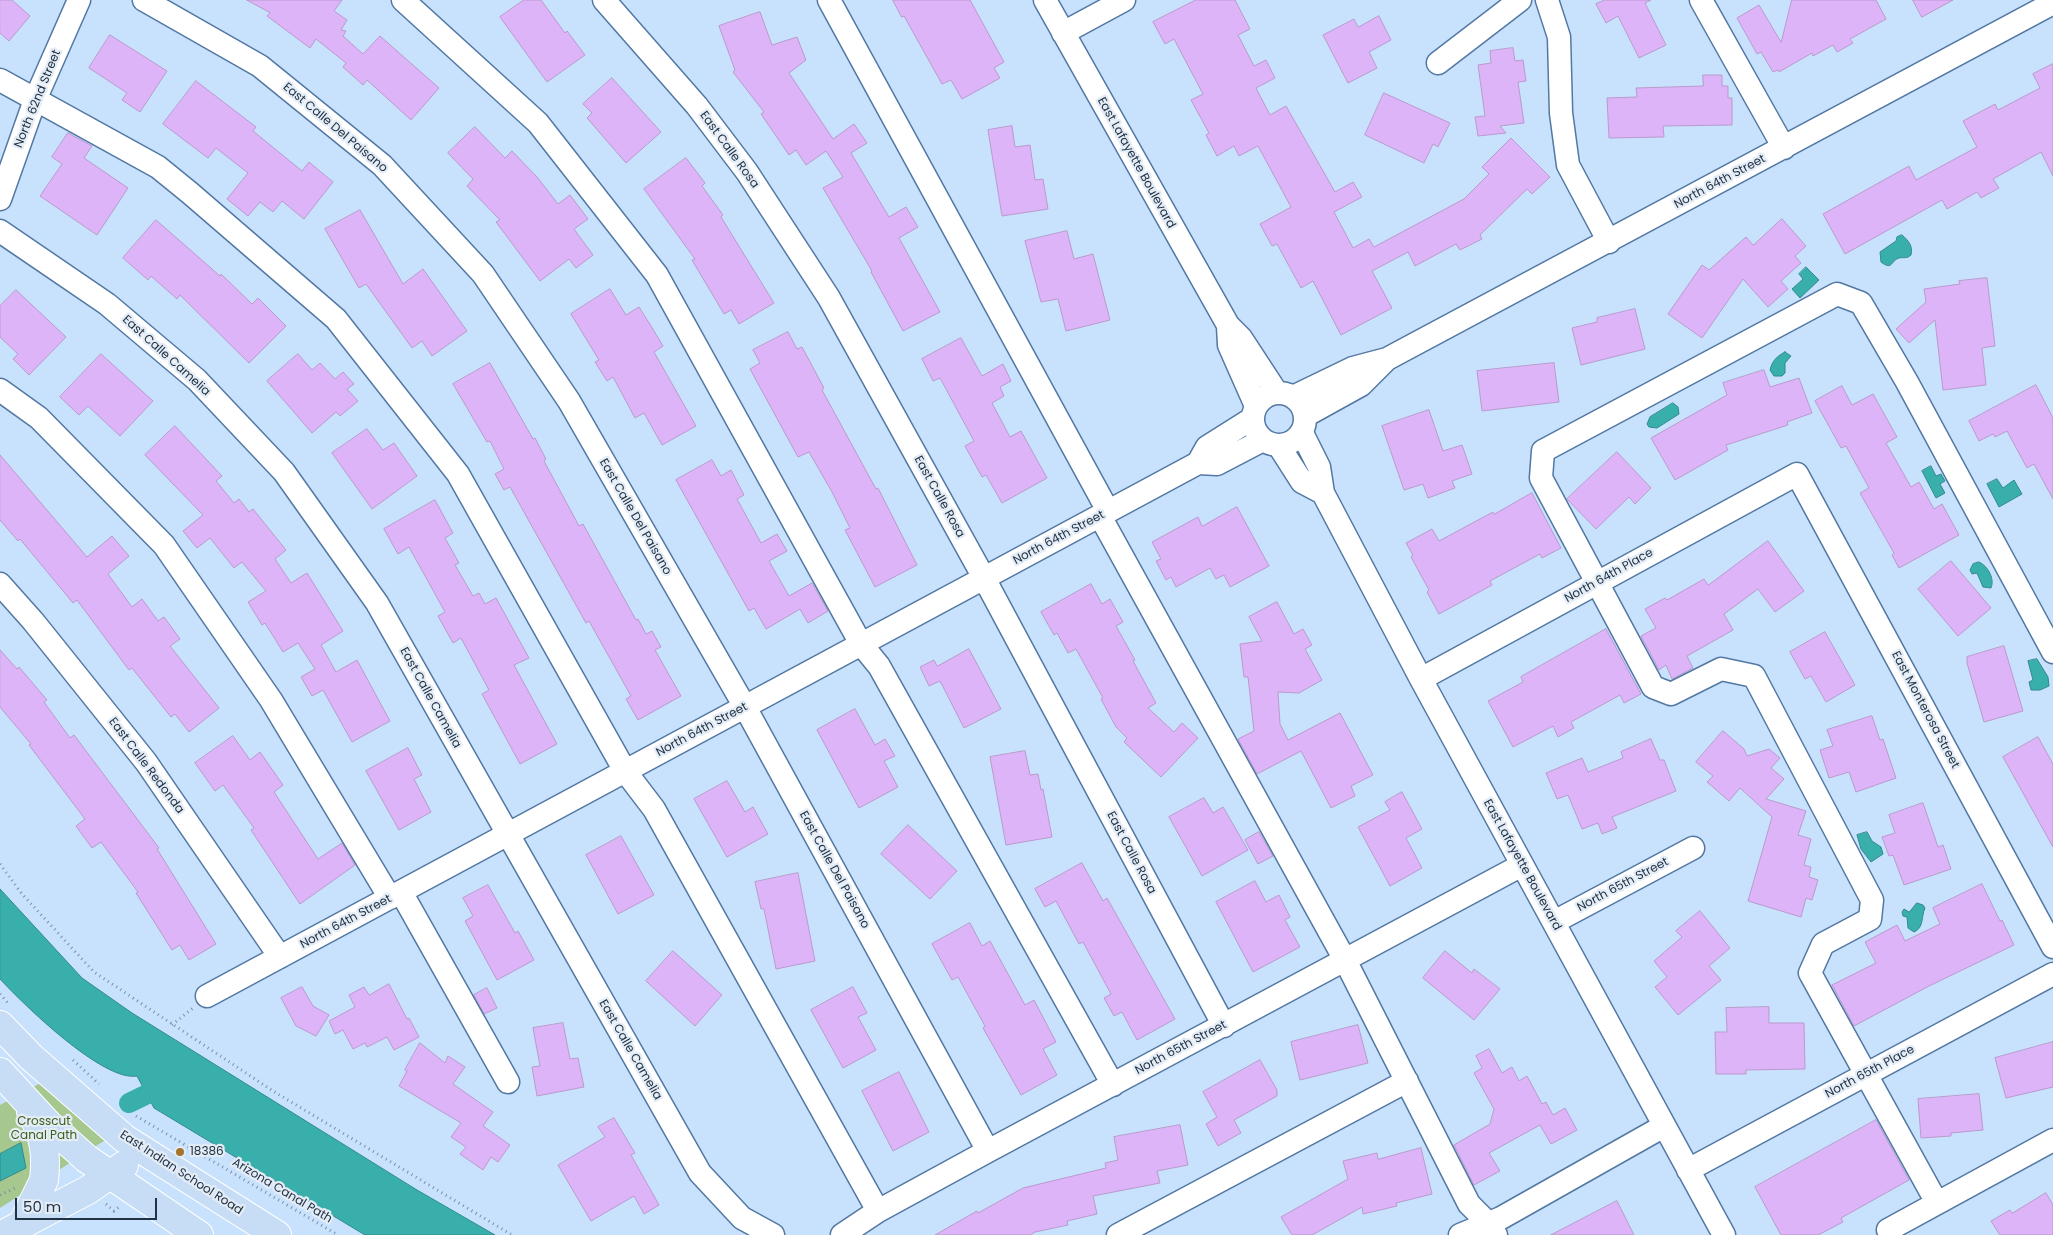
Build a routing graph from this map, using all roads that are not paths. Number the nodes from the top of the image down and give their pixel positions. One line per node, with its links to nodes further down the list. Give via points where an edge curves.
1 (79, 0): 15 (street, North 62nd Street)
2 (144, 0): 35 (street, East Calle Del Paisano, via 260,66 382,165 483,274 569,401)
3 (403, 0): 32 (street, via 538,123 658,275)
4 (604, 0): 29 (street, East Calle Rosa, via 697,106 747,172 829,298)
5 (830, 0): 28 (street)
6 (1045, 0): 12 (street, East Lafayette Boulevard)
7 (1124, 0): 12 (street)
8 (1520, 0): 13 (street)
9 (1546, 0): 19 (street, via 1559,36 1561,112 1568,165)
10 (1701, 0): 16 (street)
11 (2037, 6): 16 (street, North 64th Street)
12 (1062, 33): 20 (street, East Lafayette Boulevard)
13 (1438, 63)
14 (0, 80): 15 (street)
15 (35, 100): 17 (street, North 62nd Street); 36 (street, via 158,167 336,319 458,474)
16 (1784, 148): 19 (street, North 64th Street)
17 (0, 199)
18 (0, 231): 37 (street, East Calle Camelia, via 130,323 197,380 284,472 377,603)
19 (1609, 242): 22 (street, North 64th Street, via 1387,359 1353,368)
20 (1228, 325): 22 (street, East Lafayette Boulevard, via 1242,338); 23 (street, East Lafayette Boulevard, via 1229,345)
21 (0, 390): 40 (street, via 39,418 164,545 271,700)
22 (1294, 410): 23 (street, via 1262,399); 24 (street, via 1292,442); 27 (street, East Lafayette Boulevard, via 1319,468)
23 (1254, 412): 24 (street, via 1255,430); 25 (street, North 64th Street, via 1207,447)
24 (1271, 443): 25 (street, North 64th Street, via 1217,464); 27 (street, via 1302,482)
25 (1198, 463): 28 (street, North 64th Street)
26 (1797, 474): 31 (street, North 64th Place); 42 (street, East Monterosa Street)
27 (1322, 493): 34 (street, East Lafayette Boulevard)
28 (1104, 514): 29 (street, North 64th Street); 44 (street)
29 (984, 578): 32 (street, North 64th Street); 48 (street, East Calle Rosa)
30 (0, 584): 43 (street, East Calle Redonda, via 146,762)
31 (1596, 584): 33 (street, via 1541,478 1542,451 1837,294 1861,303); 34 (street, North 64th Place); 50 (street, via 1652,687 1672,694 1720,669 1754,676 1872,900 1870,919 1823,944 1810,972)
32 (861, 644): 35 (street, North 64th Street); 53 (street, via 879,666)
33 (2053, 652)
34 (1421, 679): 39 (street, East Lafayette Boulevard)
35 (745, 707): 36 (street, North 64th Street); 58 (street, East Calle Del Paisano)
36 (625, 771): 37 (street, North 64th Street); 62 (street, via 654,809)
37 (507, 835): 40 (street, North 64th Street); 67 (street, East Calle Camelia, via 700,1173 742,1218)
38 (1693, 848): 41 (street, North 65th Street)
39 (1522, 864): 41 (street, East Lafayette Boulevard); 44 (street, North 65th Street)
40 (396, 895): 43 (street, North 64th Street); 52 (street)
41 (1554, 922): 55 (street, East Lafayette Boulevard)
42 (2053, 947)
43 (280, 957): 46 (street, North 64th Street)
44 (1345, 960): 48 (street, North 65th Street); 51 (street)
45 (2053, 974): 50 (street, North 65th Place)
46 (207, 996)
47 (0, 1026): 57 (main road, East Indian School Road, via 85,1105)
48 (1224, 1026): 53 (street, North 65th Street)
49 (0, 1072): 54 (main road)
50 (1867, 1074): 59 (street, North 65th Place); 61 (street)
51 (1407, 1081): 63 (street, via 1469,1204); 69 (street)
52 (508, 1082)
53 (1113, 1085): 58 (street, North 65th Street)
54 (23, 1096): 60 (main road, via 86,1159); 64 (main road, via 44,1141 45,1173 44,1180)
55 (1664, 1126): 59 (street, East Lafayette Boulevard); 63 (street, via 1501,1218)
56 (2053, 1140): 61 (street)
57 (142, 1150): 60 (main road); 66 (main road, East Indian School Road)
58 (988, 1151): 62 (street, North 65th Street)
59 (1688, 1170): 71 (street, East Lafayette Boulevard)
60 (111, 1175): 64 (main road); 65 (main road)
61 (1937, 1203): 72 (street, via 1888,1230)
62 (878, 1211): 68 (street, North 65th Street)
63 (1492, 1229): 70 (street)
64 (12, 1230)
65 (199, 1235)
66 (277, 1235)
67 (773, 1235)
68 (842, 1235)
69 (1118, 1235)
70 (1460, 1235)
71 (1724, 1235)
72 (1891, 1235)

